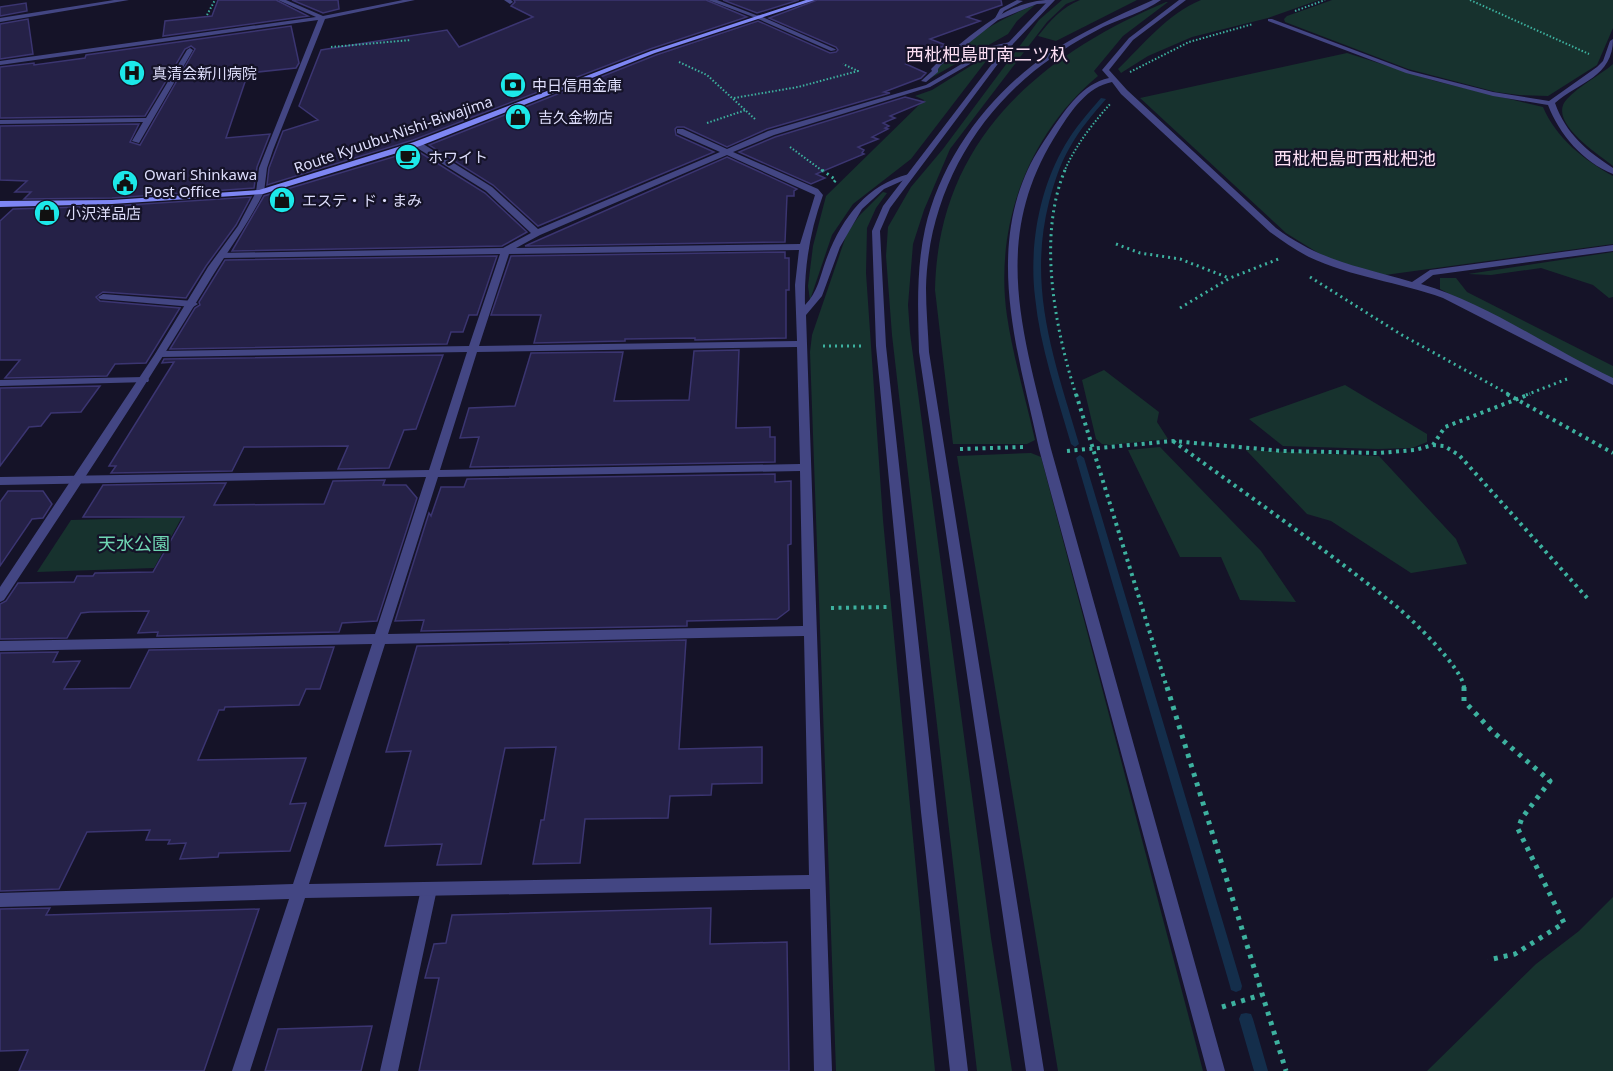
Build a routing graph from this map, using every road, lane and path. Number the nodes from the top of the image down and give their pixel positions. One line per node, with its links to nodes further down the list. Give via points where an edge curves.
1 (126, 0): 15 (street)
2 (281, 0): 13 (street)
3 (412, 0): 13 (street)
4 (711, 0): 12 (street)
5 (812, 0): 12 (main road, Route Kyuubu-Nishi-Biwajima)
6 (1158, 0): 67 (street, via 1103,24 1022,77 985,116 954,161 934,206 922,262 920,294)
7 (1183, 0): 26 (street, via 1142,29 1120,51 1105,70)
8 (1325, 0): 16 (path)
9 (1470, 0): 23 (path)
10 (1020, 1): 14 (street, via 1002,10)
11 (1051, 1): 14 (street, via 1036,2); 20 (street)
12 (758, 17): 22 (street); 36 (main road, Route Kyuubu-Nishi-Biwajima, via 653,52)
13 (322, 18): 17 (street); 21 (street)
14 (996, 19): 27 (street, via 934,69 923,82)
15 (0, 20)
16 (1270, 20): 26 (path, via 1193,39); 30 (street, via 1408,72 1493,94)
17 (194, 36): 24 (street); 32 (street, via 195,41)
18 (411, 40): 21 (path)
19 (1613, 41): 23 (street)
20 (1010, 44): 27 (street, via 994,48); 39 (street)
21 (310, 48): 40 (street, via 262,168)
22 (833, 50)
23 (1606, 62): 30 (street)
24 (0, 63)
25 (843, 63): 29 (path, via 858,71)
26 (1111, 80): 28 (street); 46 (street)
27 (930, 84): 37 (street, via 771,134)
28 (1095, 86): 68 (street, via 1067,114 1036,160 1027,180 1014,240 1016,316); 69 (path, via 1115,102 1095,121 1069,160 1058,186 1049,259 1063,353)
29 (734, 98)
30 (1551, 103): 38 (street, via 1563,132)
31 (746, 110): 34 (path)
32 (148, 120): 33 (street); 35 (street)
33 (0, 122)
34 (680, 131): 37 (street)
35 (136, 141)
36 (417, 144): 40 (main road, Route Kyuubu-Nishi-Biwajima); 42 (street, via 489,189)
37 (727, 152): 42 (street); 44 (street, via 819,195)
38 (1613, 172)
39 (909, 176): 55 (street, via 892,180 856,210 839,237 816,303); 57 (street, via 886,208 876,231)
40 (261, 192): 41 (main road, Route Kyuubu-Nishi-Biwajima, via 112,202); 48 (street)
41 (0, 204)
42 (537, 233): 47 (street)
43 (1116, 244): 50 (path, via 1140,253 1180,259)
44 (802, 247): 47 (street); 55 (street)
45 (1613, 248): 51 (street, via 1431,273)
46 (1298, 250): 50 (path); 51 (street, via 1353,271)
47 (505, 251): 48 (street); 58 (street)
48 (222, 255): 53 (street)
49 (1302, 272): 64 (path, via 1402,335)
50 (1230, 278): 54 (path)
51 (1415, 284): 60 (street, via 1510,327)
52 (104, 297): 53 (street)
53 (193, 304): 59 (street)
54 (1180, 308)
55 (802, 313): 56 (street)
56 (801, 345): 57 (path); 58 (street); 71 (street)
57 (882, 346): 90 (street)
58 (473, 350): 59 (street); 72 (street)
59 (160, 354): 61 (street)
60 (1589, 371): 62 (street); 64 (path)
61 (144, 380): 63 (street); 73 (street)
62 (1613, 382)
63 (0, 383)
64 (1516, 398): 66 (path, via 1445,428); 70 (path)
65 (1173, 441): 66 (path, via 1379,453); 69 (path); 84 (path, via 1393,603 1443,652 1464,682 1464,702 1550,781 1518,829 1564,923 1515,954)
66 (1433, 445): 76 (path, via 1444,446 1459,455)
67 (938, 450): 68 (path); 91 (street)
68 (1045, 450): 69 (path); 86 (street)
69 (1094, 450): 85 (path)
70 (1613, 453)
71 (805, 467): 72 (street); 77 (street)
72 (434, 473): 73 (street); 78 (street)
73 (78, 480): 74 (street); 75 (street)
74 (0, 481)
75 (0, 597)
76 (1588, 600)
77 (810, 631): 78 (street); 80 (street)
78 (380, 639): 79 (street); 82 (street)
79 (0, 646)
80 (818, 882): 81 (street); 89 (street)
81 (429, 889): 82 (street); 88 (street)
82 (299, 891): 83 (street); 87 (street)
83 (0, 900)
84 (1488, 960)
85 (1261, 995): 86 (path); 93 (path)
86 (1200, 1013): 92 (street)
87 (241, 1071)
88 (389, 1071)
89 (823, 1071)
90 (959, 1071)
91 (1035, 1071)
92 (1216, 1071)
93 (1286, 1071)

